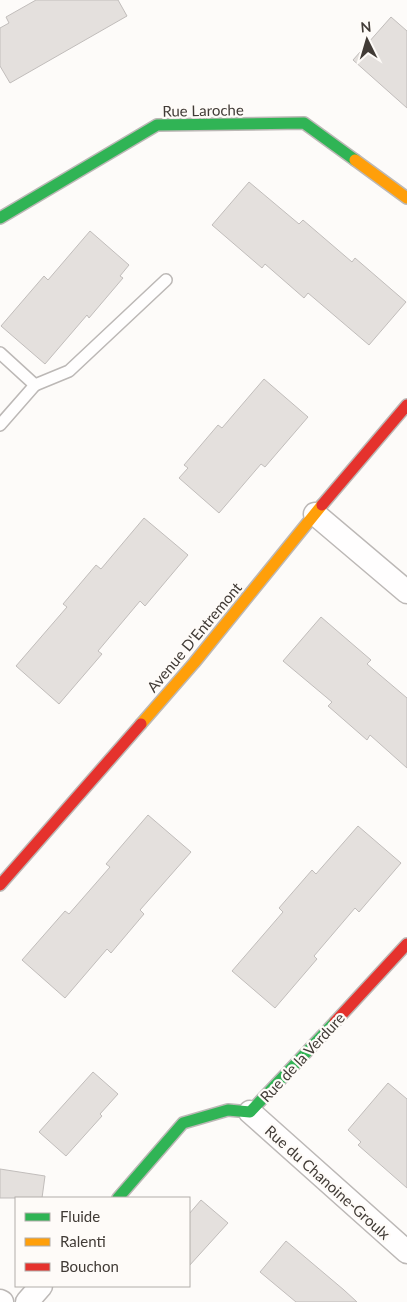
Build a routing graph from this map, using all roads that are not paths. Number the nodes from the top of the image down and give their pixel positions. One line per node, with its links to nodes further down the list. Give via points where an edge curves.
1 (407, 198): 2 (street, Rue Laroche, via 304,123 156,126)
2 (0, 218)
3 (166, 280): 5 (lane, via 69,371)
4 (0, 353): 5 (lane)
5 (35, 385): 7 (lane)
6 (407, 405): 8 (street, Avenue D'Entremont)
7 (0, 425)
8 (315, 514): 9 (street); 10 (street, Avenue D'Entremont, via 194,663)
9 (407, 592)
10 (0, 885)
11 (407, 944): 12 (street, Rue de la Verdure)
12 (250, 1112): 13 (street, Rue de la Verdure, via 228,1110 183,1123); 14 (street, Rue du Chanoine-Groulx)
13 (119, 1197)
14 (407, 1252)
15 (40, 1287): 16 (street)
16 (27, 1302)

